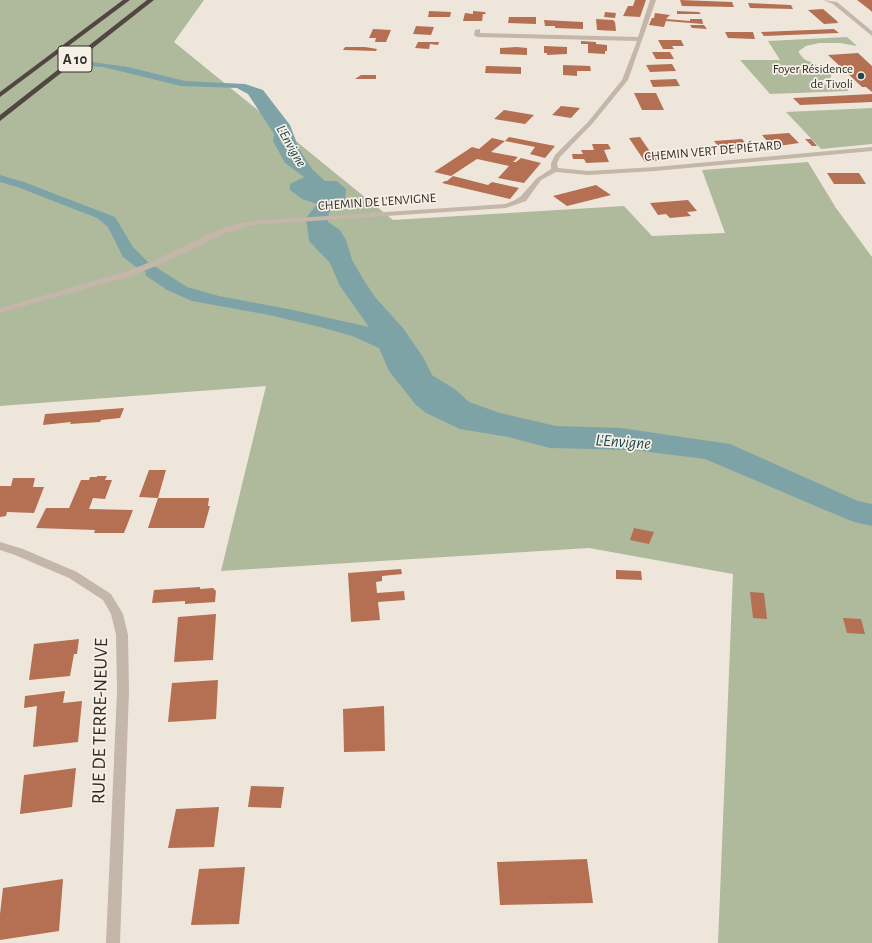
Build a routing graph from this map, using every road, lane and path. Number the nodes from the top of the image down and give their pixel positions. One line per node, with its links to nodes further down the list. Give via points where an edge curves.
1 (127, 0): 8 (highway, A 10)
2 (152, 0): 9 (highway, A 10)
3 (653, 0): 7 (street)
4 (826, 0): 6 (street, via 835,3)
5 (478, 30): 7 (street, via 477,35)
6 (872, 34)
7 (640, 39): 11 (street, via 625,80 590,122 556,156)
8 (0, 95)
9 (0, 119)
10 (872, 149): 11 (street, CHEMIN VERT DE PIÉTARD, via 647,170)
11 (556, 170): 12 (street, CHEMIN DE L'ENVIGNE, via 539,179 523,199 506,206 237,226 131,273)
12 (0, 311)
13 (0, 546): 14 (street, RUE DE TERRE-NEUVE, via 78,578 107,597 117,614 122,635 123,691)
14 (114, 943)

